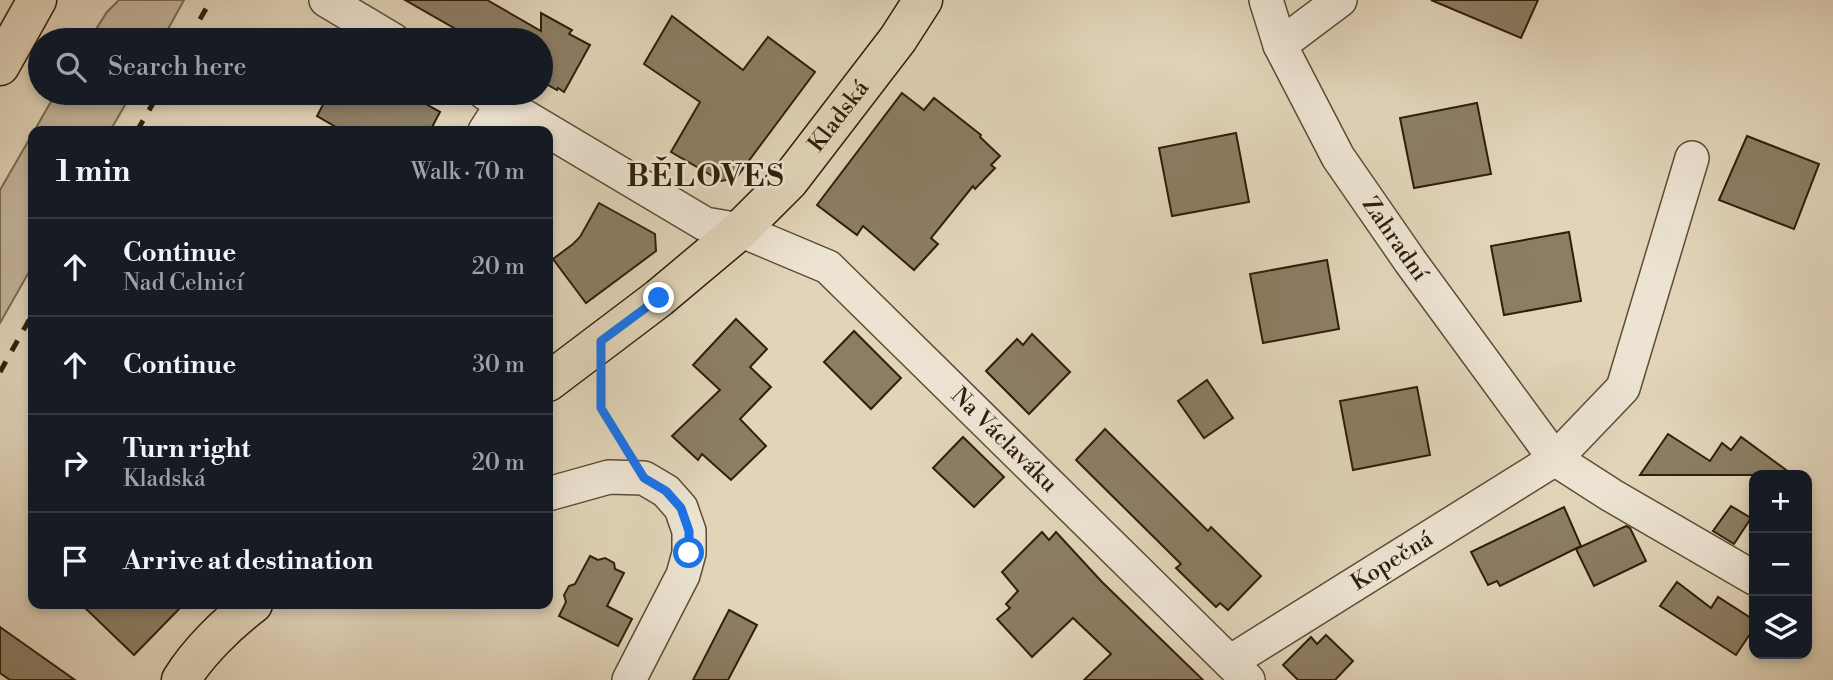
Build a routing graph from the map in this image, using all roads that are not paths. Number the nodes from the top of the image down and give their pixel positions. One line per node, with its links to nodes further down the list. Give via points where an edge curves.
1 (37, 0): 8 (main road)
2 (326, 0): 6 (street)
3 (923, 0): 15 (main road, Kladská, via 789,181)
4 (1266, 0): 7 (street, Zahradní)
5 (1340, 0): 7 (street)
6 (373, 28)
7 (1279, 45): 17 (street, Zahradní, via 1338,157)
8 (0, 66)
9 (492, 105): 11 (street)
10 (506, 105): 12 (street, Na Václaváku)
11 (486, 126)
12 (541, 126)
13 (553, 134): 15 (street, Na Václaváku, via 705,225)
14 (1692, 158): 17 (street, Kopečná, via 1623,388)
15 (740, 230): 16 (main road, Kladská); 21 (street, Na Václaváku, via 828,267)
16 (553, 378)
17 (1555, 459): 19 (street); 21 (street, Kopečná)
18 (553, 493): 23 (street, via 609,477 644,478 666,491 681,508 689,531 683,575)
19 (1749, 575)
20 (242, 609): 22 (main road)
21 (1239, 671)
22 (181, 680)
23 (629, 680)

